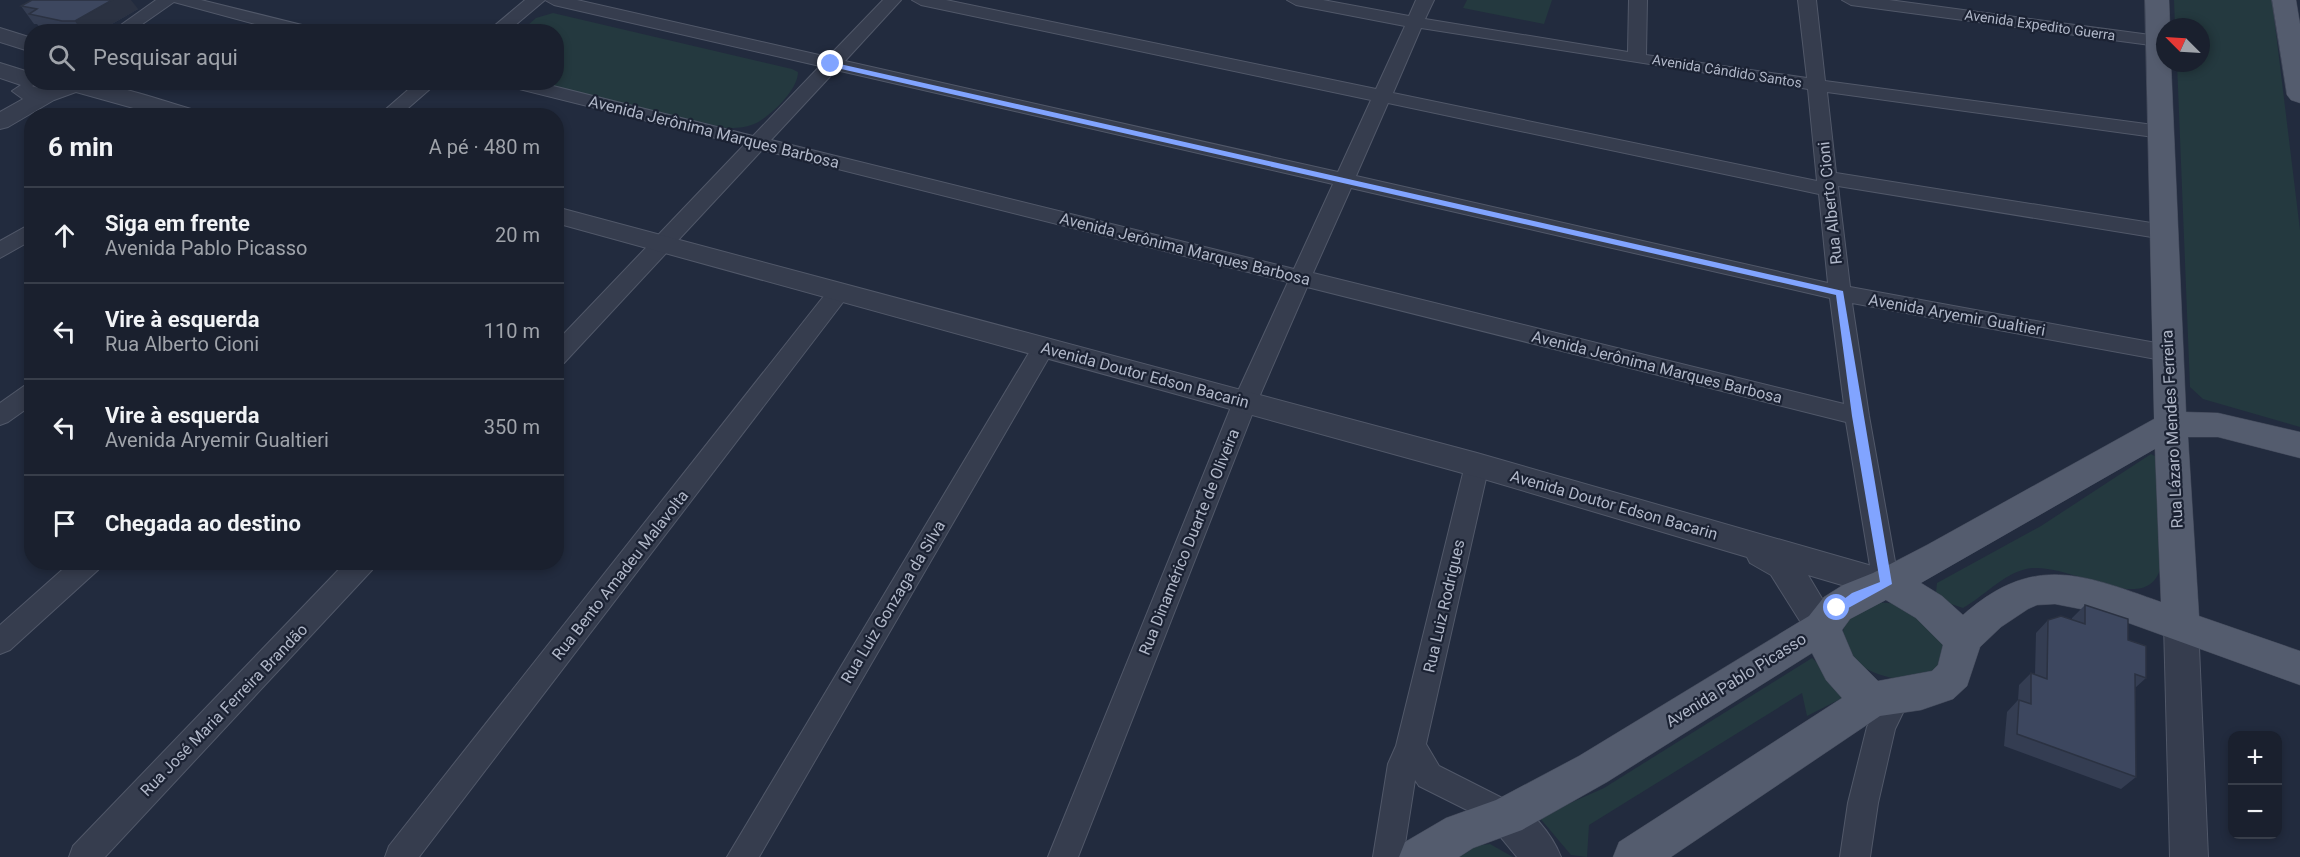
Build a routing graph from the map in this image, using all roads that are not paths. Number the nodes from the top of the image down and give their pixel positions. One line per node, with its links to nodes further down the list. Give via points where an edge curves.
1 (167, 0): 16 (street)
2 (536, 0): 19 (street)
3 (554, 0): 24 (street, Avenida Aryemir Gualtieri)
4 (891, 0): 24 (street)
5 (921, 0): 34 (street)
6 (1296, 0): 15 (street, Avenida Cândido Santos)
7 (1425, 0): 15 (street, Rua Dinamérico Duarte de Oliveira)
8 (1638, 0): 23 (street)
9 (1807, 0): 28 (street, Rua Alberto Cioni)
10 (1851, 0): 21 (street, Avenida Expedito Guerra)
11 (2157, 0): 14 (main road, Rua Lázaro Mendes Ferreira)
12 (2284, 0): 35 (main road)
13 (187, 1): 17 (street); 18 (street)
14 (2157, 18)
15 (1415, 23): 23 (street, Avenida Cândido Santos); 34 (street, Rua Dinamérico Duarte de Oliveira)
16 (131, 24)
17 (156, 24)
18 (277, 24)
19 (505, 24)
20 (0, 35): 22 (street)
21 (2156, 41)
22 (24, 42)
23 (1637, 57): 28 (street, Avenida Cândido Santos)
24 (831, 64): 41 (street); 42 (street, Avenida Aryemir Gualtieri)
25 (0, 69): 27 (street)
26 (2159, 72): 40 (main road, Rua Lázaro Mendes Ferreira)
27 (24, 81)
28 (1818, 86): 40 (street, Avenida Cândido Santos); 43 (street, Rua Alberto Cioni)
29 (27, 90): 36 (street)
30 (29, 90): 39 (street)
31 (99, 90): 37 (street)
32 (419, 90): 38 (street)
33 (545, 90): 41 (street, Avenida Jerônima Marques Barbosa)
34 (1382, 95): 42 (street, Rua Dinamérico Duarte de Oliveira); 43 (street)
35 (2300, 95)
36 (0, 107)
37 (162, 108)
38 (397, 108)
39 (0, 122)
40 (2161, 132): 45 (main road, Rua Lázaro Mendes Ferreira)
41 (757, 143): 47 (street); 49 (street, Avenida Jerônima Marques Barbosa)
42 (1345, 179): 49 (street, Rua Dinamérico Duarte de Oliveira); 51 (street, Avenida Aryemir Gualtieri)
43 (1828, 184): 45 (street); 51 (street, Rua Alberto Cioni)
44 (564, 217): 47 (street, Avenida Doutor Edson Bacarin)
45 (2164, 232): 54 (main road, Rua Lázaro Mendes Ferreira)
46 (24, 235): 48 (street)
47 (662, 244): 50 (street, Avenida Doutor Edson Bacarin); 53 (street)
48 (0, 251)
49 (1301, 278): 56 (street, Rua Dinamérico Duarte de Oliveira); 58 (street, Avenida Jerônima Marques Barbosa)
50 (839, 292): 52 (street, Avenida Doutor Edson Bacarin); 75 (street, Rua Bento Amadeu Malavolta)
51 (1840, 293): 54 (street, Avenida Aryemir Gualtieri); 58 (street, Rua Alberto Cioni)
52 (1044, 347): 56 (street, Avenida Doutor Edson Bacarin); 76 (street, Rua Luiz Gonzaga da Silva)
53 (564, 348)
54 (2167, 353): 59 (main road, Rua Lázaro Mendes Ferreira)
55 (24, 398): 57 (street)
56 (1245, 402): 61 (street, Avenida Doutor Edson Bacarin); 77 (street, Rua Dinamérico Duarte de Oliveira)
57 (0, 416)
58 (1857, 416): 65 (street, Rua Alberto Cioni)
59 (2172, 424): 60 (main road, via 2218,425); 65 (main road, Avenida Pablo Picasso); 66 (main road, Rua Lázaro Mendes Ferreira)
60 (2300, 445)
61 (1477, 465): 62 (street, Avenida Doutor Edson Bacarin); 72 (street, Rua Luiz Rodrigues)
62 (1733, 539): 65 (street, Avenida Doutor Edson Bacarin); 67 (street, Avenida Doutor Edson Bacarin, via 1783,565)
63 (80, 570): 69 (street)
64 (355, 570): 74 (street, Rua José Maria Ferreira Brandão)
65 (1886, 584): 67 (main road, Avenida Pablo Picasso, via 1837,608); 68 (main road, via 1914,595)
66 (2181, 624): 68 (main road, via 2090,595 2044,589 2024,593 1987,617); 70 (main road); 83 (street, Rua Lázaro Mendes Ferreira)
67 (1822, 627): 71 (main road, via 1828,652 1848,679); 73 (main road, Avenida Pablo Picasso, via 1593,769)
68 (1963, 641): 71 (main road, via 1960,662 1948,683 1927,692)
69 (0, 642)
70 (2300, 668)
71 (1885, 697): 81 (main road); 82 (street)
72 (1411, 746): 73 (street, via 1429,776); 78 (street, Rua Luiz Rodrigues, via 1403,764)
73 (1507, 816): 79 (main road, Avenida Pablo Picasso, via 1461,832); 80 (street)
74 (84, 857)
75 (400, 857)
76 (742, 857)
77 (1063, 857)
78 (1388, 857)
79 (1420, 857)
80 (1542, 857)
81 (1634, 857)
82 (1855, 857)
83 (2189, 857)

